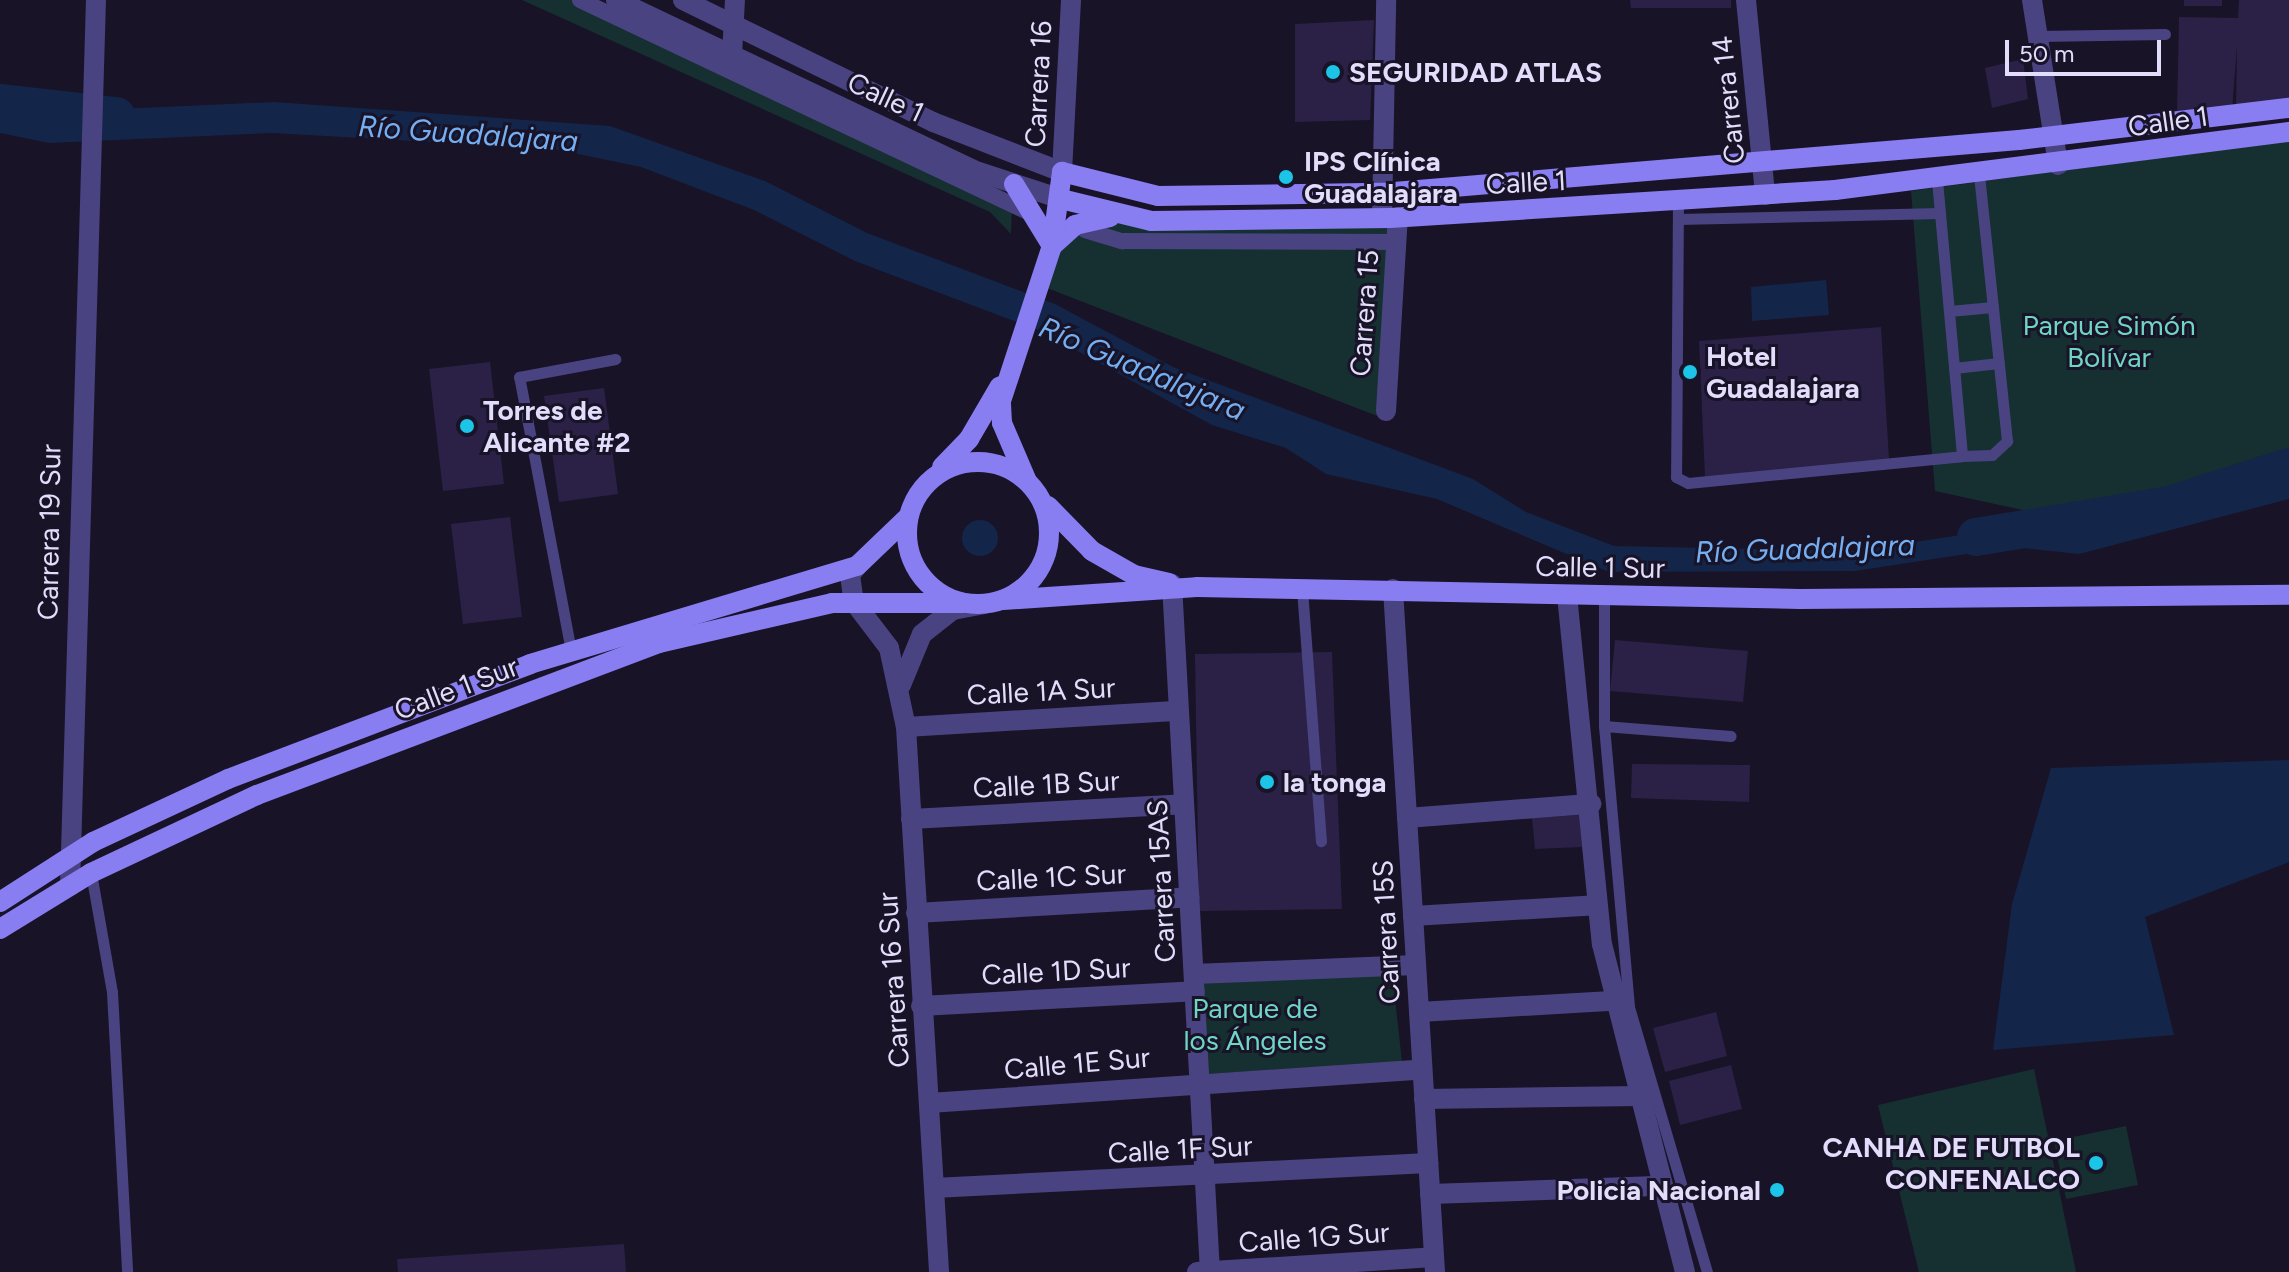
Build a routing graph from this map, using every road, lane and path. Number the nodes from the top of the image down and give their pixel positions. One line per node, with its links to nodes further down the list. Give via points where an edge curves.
1 (580, 0): 28 (street)
2 (616, 0): 13 (street, Calle 1)
3 (683, 0): 10 (street, Calle 1)
4 (735, 0): 10 (street)
5 (1071, 0): 19 (street, Carrera 16)
6 (1386, 0): 23 (street, Carrera 15)
7 (1746, 0): 17 (street, Carrera 14)
8 (2032, 0): 12 (street)
9 (92, 7): 66 (street, Carrera 19 Sur)
10 (734, 25): 13 (street); 19 (street, Calle 1, via 933,122)
11 (2165, 34): 12 (lane)
12 (2038, 36): 16 (street)
13 (732, 55): 22 (street, Calle 1)
14 (2289, 108): 16 (main road, Calle 1)
15 (2289, 132): 18 (main road, Calle 1)
16 (2054, 136): 17 (main road, Calle 1); 18 (street)
17 (1763, 164): 23 (main road, Calle 1); 24 (street, Carrera 14)
18 (2058, 165): 20 (main road, Calle 1)
19 (1062, 172): 23 (main road, Calle 1, via 1158,196); 25 (main road)
20 (1979, 175): 21 (main road, Calle 1); 34 (lane)
21 (1937, 180): 24 (main road, Calle 1); 27 (lane)
22 (1014, 184): 25 (street, Calle 1); 28 (main road)
23 (1382, 193): 30 (street, Carrera 15)
24 (1765, 195): 26 (main road, Calle 1)
25 (1061, 199): 29 (main road, Calle 1); 33 (main road)
26 (1678, 210): 27 (lane); 30 (main road, Calle 1); 41 (lane, via 1676,477 1688,483)
27 (1940, 213): 35 (lane)
28 (1041, 218): 33 (main road)
29 (1128, 218): 30 (main road, Calle 1, via 1235,224); 33 (main road, via 1095,216)
30 (1390, 218): 32 (street, Carrera 15)
31 (1085, 230): 32 (street, via 1122,241)
32 (1397, 242): 40 (street, Carrera 15)
33 (1052, 248): 39 (main road)
34 (1993, 307): 35 (lane); 37 (lane)
35 (1949, 311): 38 (lane)
36 (615, 359): 55 (lane, via 519,377)
37 (1999, 363): 38 (lane); 41 (lane, via 2007,441 1992,455)
38 (1954, 368): 41 (lane)
39 (1006, 376): 42 (main road, via 969,439); 43 (main road, via 1002,423)
40 (1386, 411)
41 (1962, 456)
42 (930, 479): 43 (main road, via 965,462 986,461); 45 (main road)
43 (1026, 479): 44 (main road)
44 (1041, 498): 47 (main road, Calle 1 Sur, via 1092,551 1134,575); 54 (main road, via 1048,518 1044,560)
45 (907, 518): 46 (main road, Calle 1 Sur); 54 (main road, via 913,563 926,583)
46 (857, 566): 53 (street, via 850,575); 55 (main road, Calle 1 Sur)
47 (1172, 586): 48 (main road, Calle 1 Sur); 54 (main road, Calle 1 Sur); 57 (street, Carrera 15AS)
48 (1302, 589): 49 (main road, Calle 1 Sur); 65 (lane)
49 (1393, 589): 50 (main road, Calle 1 Sur); 63 (street, Carrera 15S)
50 (1567, 595): 52 (main road, Calle 1 Sur); 62 (street)
51 (2289, 595): 52 (main road, Calle 1 Sur)
52 (1604, 596): 58 (lane)
53 (854, 602): 54 (main road, Calle 1 Sur); 56 (street, Carrera 16 Sur, via 882,635); 67 (main road, Calle 1 Sur, via 659,643 517,693 257,795)
54 (983, 602): 56 (street, Carrera 16 Sur, via 953,610 922,634)
55 (571, 651): 66 (main road, Calle 1 Sur, via 228,779)
56 (901, 685): 59 (street, Carrera 16 Sur)
57 (1179, 711): 59 (street, Calle 1A Sur); 61 (street, Carrera 15AS)
58 (1604, 726): 60 (lane); 96 (lane, via 1629,1007)
59 (906, 727): 64 (street, Carrera 16 Sur)
60 (1731, 736)
61 (1184, 804): 64 (street, Calle 1B Sur); 69 (street, Carrera 15AS)
62 (1591, 804): 63 (street); 71 (street)
63 (1407, 818): 73 (street, Carrera 15S)
64 (911, 819): 72 (street, Carrera 16 Sur)
65 (1321, 841)
66 (71, 856): 68 (street, Carrera 19 Sur); 70 (main road, Calle 1 Sur)
67 (91, 873): 68 (main road, Calle 1 Sur); 91 (lane, via 112,992)
68 (70, 886): 74 (main road, Calle 1 Sur)
69 (1190, 897): 72 (street, Calle 1C Sur); 76 (street, Carrera 15AS)
70 (0, 902)
71 (1596, 905): 73 (street); 77 (street)
72 (916, 913): 78 (street, Carrera 16 Sur)
73 (1413, 916): 75 (street, Carrera 15S)
74 (0, 929)
75 (1416, 965): 76 (street); 79 (street, Carrera 15S)
76 (1194, 982): 78 (street, Calle 1D Sur); 81 (street, Carrera 15AS)
77 (1612, 1001): 79 (street); 82 (street)
78 (921, 1006): 84 (street, Carrera 16 Sur)
79 (1419, 1012): 80 (street, Carrera 15S)
80 (1422, 1069): 81 (street, Calle 1E Sur); 83 (street, Carrera 15S)
81 (1200, 1081): 84 (street, Calle 1E Sur); 86 (street, Carrera 15AS)
82 (1640, 1096): 83 (street); 87 (street)
83 (1424, 1099): 85 (street, Carrera 15S)
84 (929, 1103): 88 (street, Carrera 16 Sur)
85 (1428, 1163): 86 (street, Calle 1F Sur); 89 (street, Carrera 15S)
86 (1205, 1176): 88 (street, Calle 1F Sur); 94 (street, Carrera 15AS)
87 (1663, 1186): 89 (street); 95 (street)
88 (934, 1188): 92 (street, Carrera 16 Sur)
89 (1430, 1194): 90 (street, Carrera 15S)
90 (1434, 1265): 94 (street, Calle 1G Sur)
91 (127, 1272)
92 (939, 1272)
93 (1197, 1272): 94 (street, Calle 1G Sur)
94 (1210, 1272)
95 (1685, 1272)
96 (1707, 1272)

